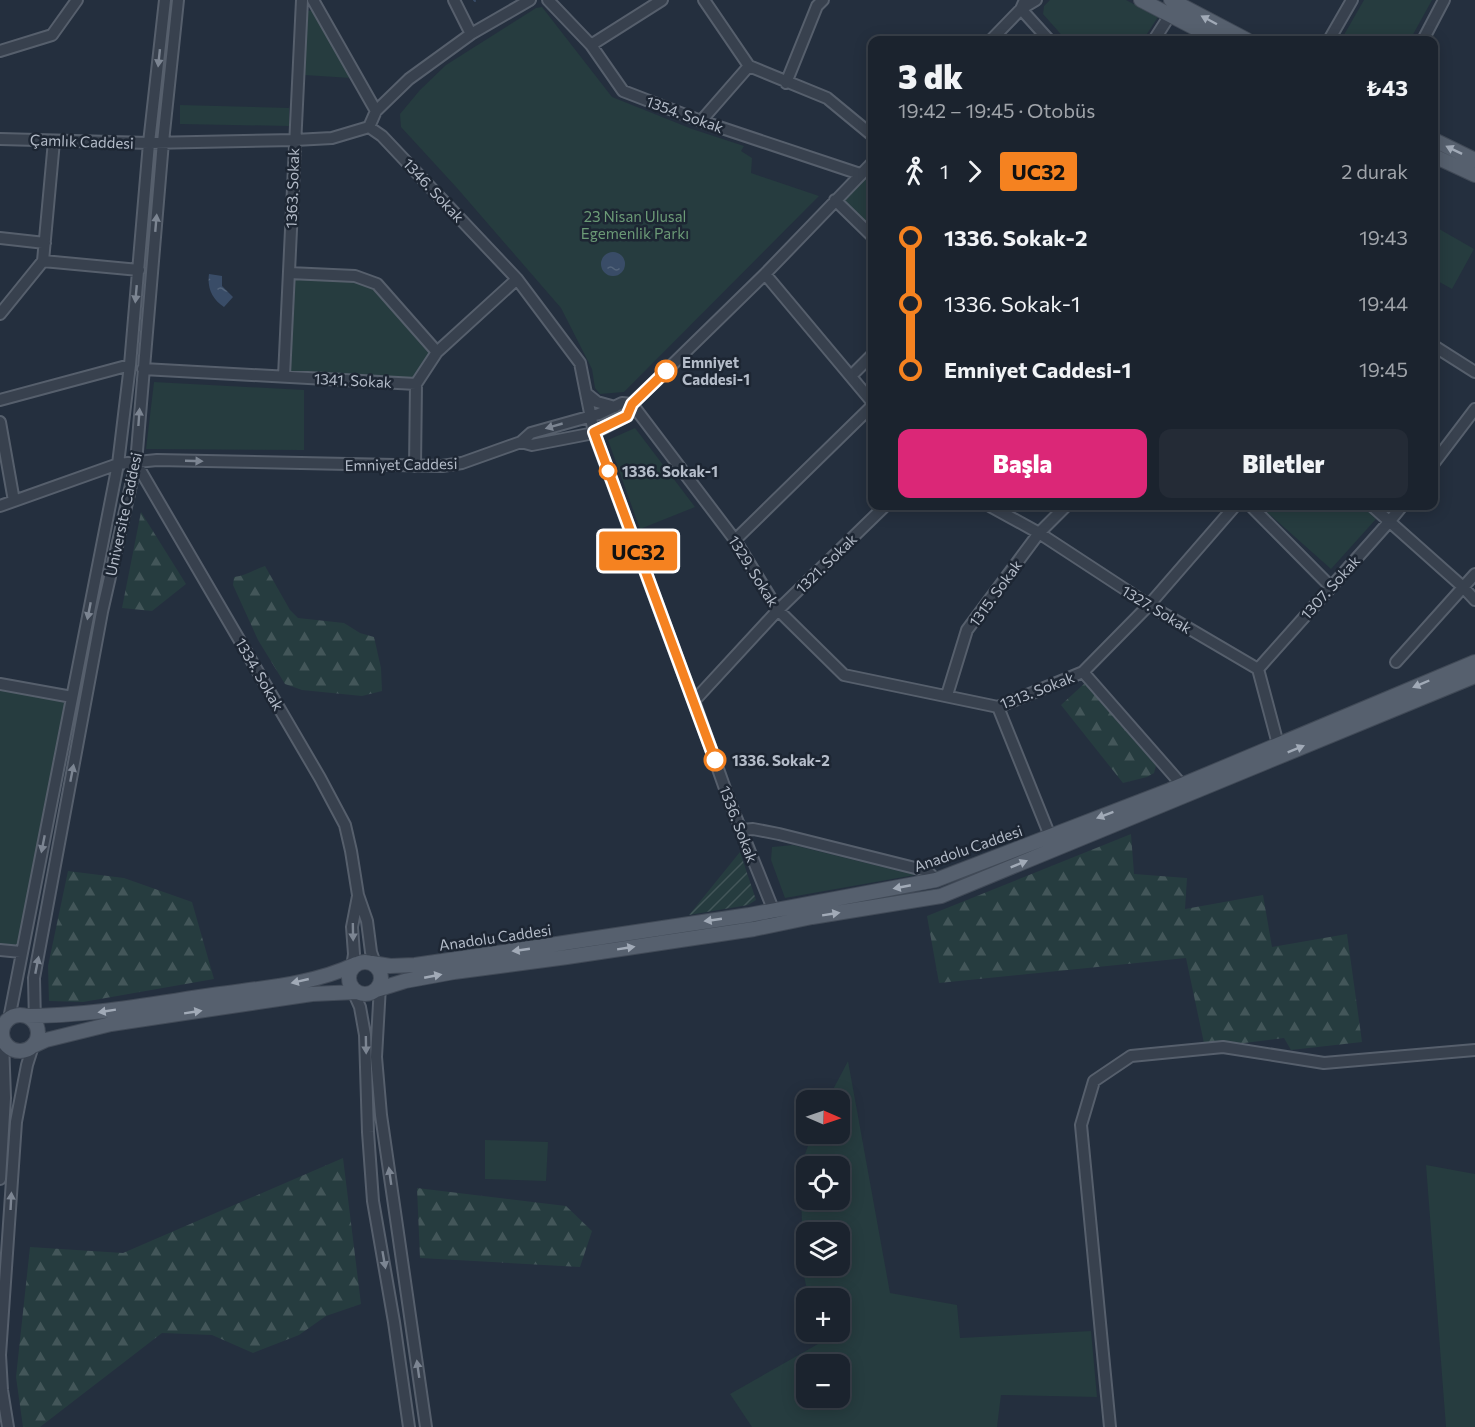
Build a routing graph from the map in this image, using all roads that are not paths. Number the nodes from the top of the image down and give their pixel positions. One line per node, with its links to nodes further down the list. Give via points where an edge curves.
1 (77, 0): 28 (street, via 52,35)
2 (165, 0): 40 (street, Universite Caddesi, one-way to 40)
3 (178, 0): 38 (street, Universite Caddesi)
4 (302, 0): 36 (street, 1363. Sokak)
5 (313, 0): 31 (street)
6 (454, 0): 19 (street)
7 (530, 0): 19 (street)
8 (548, 0): 27 (street, 1354. Sokak)
9 (662, 0): 27 (street)
10 (704, 0): 29 (street)
11 (1036, 0): 17 (street)
12 (1142, 0): 18 (main road)
13 (1171, 0): 24 (main road, one-way to 13)
14 (1352, 0): 25 (street)
15 (1444, 0): 26 (street)
16 (817, 2): 30 (street)
17 (1023, 4): 20 (street); 21 (street)
18 (1170, 15): 22 (street); 23 (main road)
19 (471, 34): 31 (street, via 409,79)
20 (995, 36)
21 (1046, 36)
22 (1157, 36)
23 (1210, 36)
24 (1239, 36)
25 (1331, 36)
26 (1425, 36)
27 (591, 45): 32 (street, 1354. Sokak, via 623,91)
28 (0, 51)
29 (749, 66): 30 (street); 32 (street)
30 (786, 82): 34 (street, via 827,98)
31 (376, 111): 33 (street)
32 (701, 121): 44 (street, 1354. Sokak)
33 (369, 127): 36 (street, via 332,138); 54 (street, 1346. Sokak, via 382,136)
34 (868, 132)
35 (0, 139): 37 (street, Çamlık Caddesi)
36 (295, 140): 38 (street); 52 (street, 1363. Sokak)
37 (54, 141): 40 (street, Çamlık Caddesi); 49 (street)
38 (163, 142): 40 (street, Çamlık Caddesi); 60 (street, Universite Caddesi, one-way to 38)
39 (1438, 142): 42 (main road, one-way to 39)
40 (149, 143): 51 (street, Universite Caddesi)
41 (1438, 158): 45 (main road)
42 (1475, 160)
43 (868, 167): 44 (street, Emniyet Caddesi)
44 (860, 174): 46 (street, Emniyet Caddesi)
45 (1475, 176)
46 (835, 200): 47 (street); 53 (street, Emniyet Caddesi)
47 (868, 232)
48 (0, 238): 49 (street)
49 (45, 243): 50 (street)
50 (44, 261): 51 (street); 55 (street)
51 (139, 270): 59 (street, Universite Caddesi, one-way to 59)
52 (289, 273): 57 (street, via 355,276 377,284); 62 (street, 1363. Sokak)
53 (765, 274): 63 (street); 68 (street, Emniyet Caddesi)
54 (517, 279): 57 (street); 65 (street, 1346. Sokak, via 580,363)
55 (0, 314)
56 (1438, 349): 61 (street)
57 (437, 352): 64 (street)
58 (868, 359): 63 (street)
59 (130, 365): 67 (street); 78 (street, Universite Caddesi)
60 (143, 369): 62 (street, 1341. Sokak); 77 (street, Universite Caddesi, one-way to 60)
61 (1475, 372)
62 (284, 376): 64 (street, 1341. Sokak)
63 (851, 376): 66 (street)
64 (416, 384): 79 (street)
65 (586, 394): 69 (street); 72 (street, 1346. Sokak)
66 (868, 398)
67 (0, 400)
68 (632, 404): 69 (street); 74 (street, Emniyet Caddesi, via 627,416); 91 (street, 1329. Sokak)
69 (615, 407): 72 (street)
70 (868, 409): 91 (street)
71 (1475, 409): 76 (street)
72 (591, 416): 74 (street, 1346. Sokak); 75 (street, one-way to 75, via 531,433)
73 (0, 422): 80 (street)
74 (594, 432): 75 (street, Emniyet Caddesi, via 532,445); 106 (street, 1336. Sokak)
75 (521, 442): 79 (street, Emniyet Caddesi, via 462,463)
76 (1438, 458)
77 (136, 463): 78 (street, Emniyet Caddesi); 79 (street, Emniyet Caddesi, one-way to 79, via 157,460); 113 (street, 1334. Sokak, via 345,825); 121 (street, Universite Caddesi, one-way to 77, via 34,978 102,612)
78 (118, 464): 80 (street, Emniyet Caddesi); 105 (street, Universite Caddesi, one-way to 105)
79 (415, 466)
80 (14, 501): 81 (street, Emniyet Caddesi)
81 (0, 506)
82 (881, 510): 97 (street, 1321. Sokak)
83 (997, 510): 90 (street, 1327. Sokak)
84 (1062, 510): 90 (street, 1315. Sokak)
85 (1232, 510): 96 (street, 1313. Sokak)
86 (1255, 510): 93 (street)
87 (1376, 510): 89 (street)
88 (1399, 510): 89 (street, 1307. Sokak)
89 (1389, 522): 93 (street, 1307. Sokak); 94 (street)
90 (1039, 533): 96 (street, 1327. Sokak); 104 (street, 1315. Sokak, via 967,630)
91 (735, 540): 97 (street, 1329. Sokak)
92 (1475, 574): 94 (street)
93 (1330, 586): 100 (street, 1307. Sokak)
94 (1463, 587): 95 (street); 98 (street)
95 (1475, 600)
96 (1149, 605): 100 (street, 1327. Sokak); 101 (street, 1313. Sokak)
97 (778, 610): 104 (street, 1329. Sokak, via 844,675); 106 (street, 1321. Sokak)
98 (1396, 662)
99 (1475, 662): 108 (main road, Anadolu Caddesi, one-way to 108)
100 (1258, 669): 108 (street)
101 (1083, 672): 107 (street, 1313. Sokak); 109 (street)
102 (1475, 676): 114 (main road, Anadolu Caddesi, one-way to 102, via 812,917 941,896)
103 (0, 684): 105 (street)
104 (947, 695): 107 (street, 1313. Sokak)
105 (72, 697): 116 (street, Universite Caddesi, one-way to 116)
106 (694, 700): 110 (street, 1336. Sokak)
107 (998, 707): 111 (street)
108 (1278, 744): 109 (main road, Anadolu Caddesi)
109 (1182, 785): 111 (main road, Anadolu Caddesi, one-way to 111)
110 (741, 830): 112 (street, via 779,834 927,871); 114 (street, 1336. Sokak, via 771,904)
111 (1050, 836): 112 (main road, Anadolu Caddesi)
112 (936, 880): 114 (main road, Anadolu Caddesi, one-way to 114)
113 (358, 895): 117 (street, 1334. Sokak); 118 (street, 1334. Sokak, one-way to 118, via 352,927)
114 (773, 919): 117 (main road, Anadolu Caddesi, one-way to 117, via 415,965); 119 (main road, Anadolu Caddesi, one-way to 114)
115 (0, 950): 116 (street)
116 (21, 952): 122 (street, Universite Caddesi)
117 (374, 964): 118 (main road, via 366,961); 119 (main road, via 381,975)
118 (353, 966): 120 (main road, via 349,978); 121 (main road, one-way to 121, via 292,983)
119 (378, 988): 120 (main road, via 367,994); 130 (street, one-way to 119, via 381,1115 376,1057)
120 (354, 991): 123 (main road, one-way to 120, via 111,1024); 129 (street, one-way to 129, via 365,1035 374,1201)
121 (32, 1018): 122 (main road, via 14,1016); 123 (main road, via 38,1035)
122 (4, 1021): 124 (main road)
123 (33, 1046): 124 (main road); 128 (street, one-way to 123, via 0,1355 16,1122)
124 (6, 1048): 126 (street)
125 (1475, 1050): 131 (street, via 1324,1063 1223,1047 1131,1056 1094,1081 1081,1125)
126 (0, 1171): 127 (street)
127 (0, 1179)
128 (8, 1427)
129 (409, 1427)
130 (426, 1427)
131 (1110, 1427)

